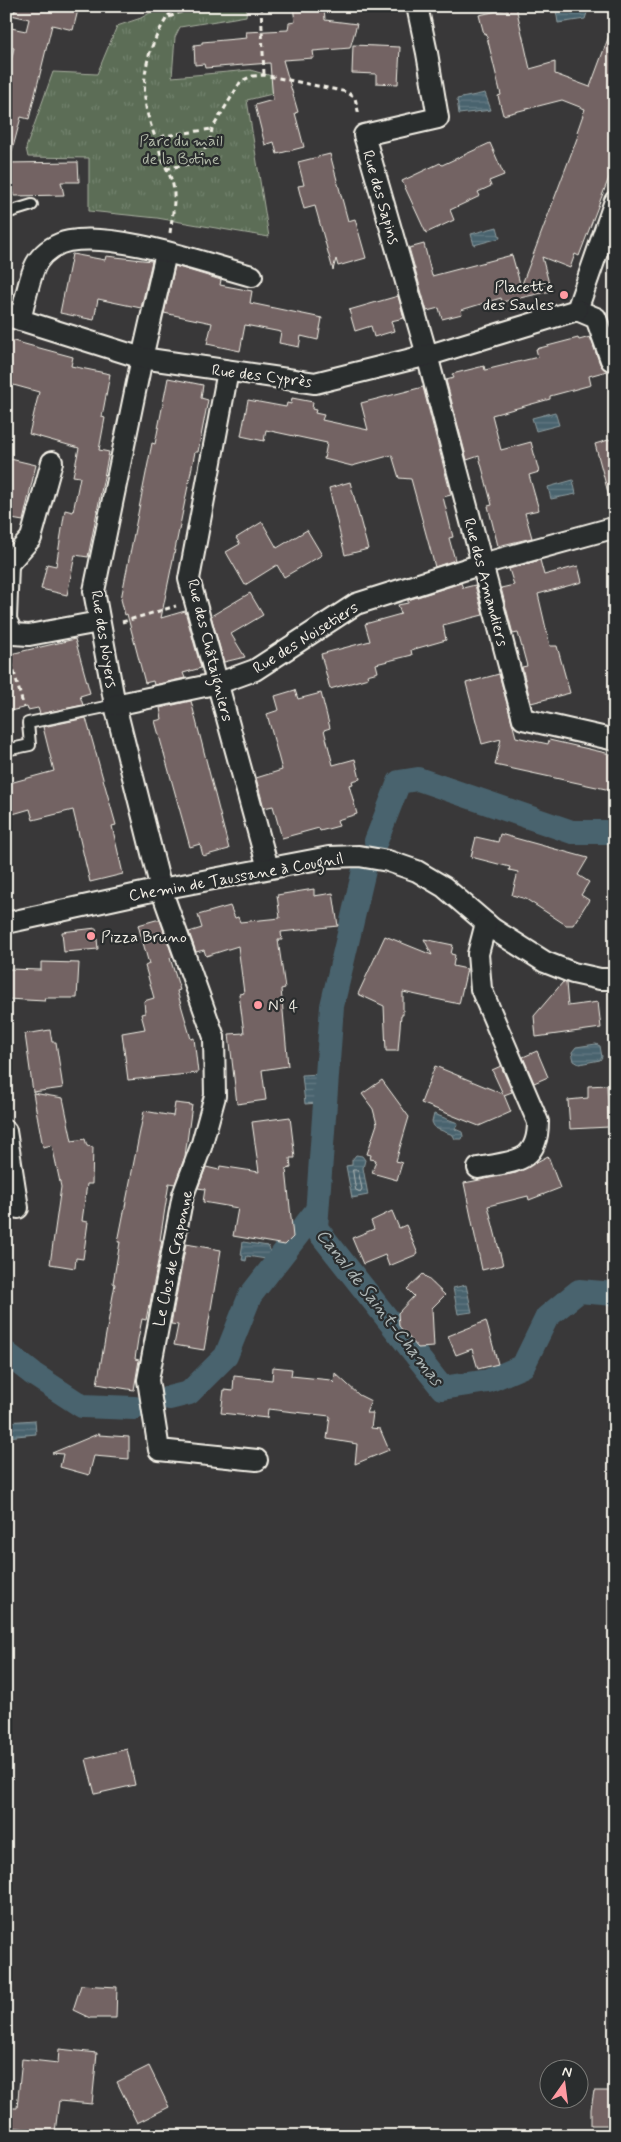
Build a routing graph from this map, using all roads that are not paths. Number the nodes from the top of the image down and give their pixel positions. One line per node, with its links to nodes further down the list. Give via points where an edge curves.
1 (11, 6): 3 (lane)
2 (417, 6): 11 (street, Rue des Sapins, via 438,118 364,135)
3 (6, 10)
4 (615, 201): 9 (street)
5 (32, 205): 6 (lane)
6 (6, 213)
7 (166, 253): 8 (street); 10 (street, via 138,245 68,240 49,249 36,262); 12 (street, Rue des Noyers)
8 (252, 276)
9 (577, 310): 11 (street, Rue des Cyprès); 13 (street, via 596,318)
10 (13, 316): 12 (street, Rue des Cyprès)
11 (427, 355): 14 (street, Rue des Cyprès, via 315,384); 18 (street, Rue des Amandiers)
12 (142, 358): 14 (street, Rue des Cyprès); 19 (street, Rue des Noyers, via 94,591)
13 (611, 360)
14 (228, 371): 20 (street, Rue des Châtaigniers, via 190,579)
15 (52, 462): 17 (street, via 31,538)
16 (609, 529): 18 (street, Rue des Noisetiers)
17 (7, 562): 19 (street, via 6,620 13,634 29,635)
18 (482, 564): 20 (street, Rue des Noisetiers, via 356,604 255,670); 22 (street, Rue des Amandiers, via 523,719)
19 (99, 622): 21 (street, Rue des Noyers)
20 (219, 683): 21 (street, Rue des Noisetiers); 24 (street, Rue des Châtaigniers)
21 (115, 705): 23 (lane, via 28,723 30,745); 25 (street, Rue des Noyers)
22 (615, 740)
23 (6, 750)
24 (268, 868): 25 (street, Chemin de Taussane à Cougnil); 27 (street, Chemin de Taussane à Cougnil, via 329,856 359,856 388,861 417,871 444,887)
25 (161, 889): 26 (street, Chemin de Taussane à Cougnil); 32 (street, Le Clos de Craponne, via 214,1037 215,1096 183,1195 148,1380 159,1450)
26 (6, 923)
27 (486, 923): 28 (street, Chemin de Taussane à Cougnil, via 545,962 573,974); 30 (street, via 478,954 481,989 538,1122 538,1134 534,1149 521,1159)
28 (615, 979)
29 (6, 1132): 31 (street)
30 (478, 1168)
31 (18, 1208)
32 (257, 1460)

